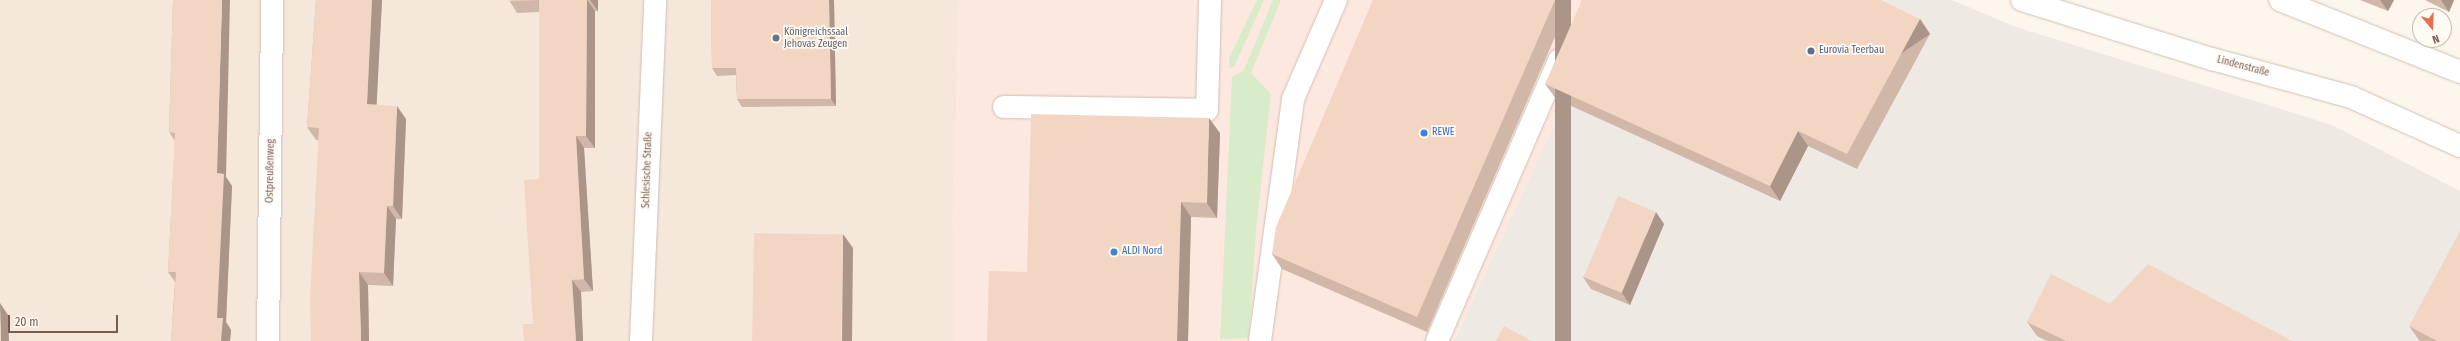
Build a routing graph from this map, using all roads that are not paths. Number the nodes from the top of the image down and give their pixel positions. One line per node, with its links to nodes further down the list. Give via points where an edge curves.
1 (272, 0): 11 (street, Ostpreußenweg)
2 (655, 0): 12 (street, Schlesische Straße)
3 (1210, 0): 9 (street, via 1207,110)
4 (1336, 0): 13 (street, via 1293,99)
5 (2022, 0): 10 (street, Lindenstraße, via 2351,97)
6 (2280, 0): 8 (street)
7 (1566, 44): 14 (street)
8 (2460, 72)
9 (1004, 107)
10 (2460, 146)
11 (268, 341)
12 (641, 341)
13 (1260, 341)
14 (1437, 341)

